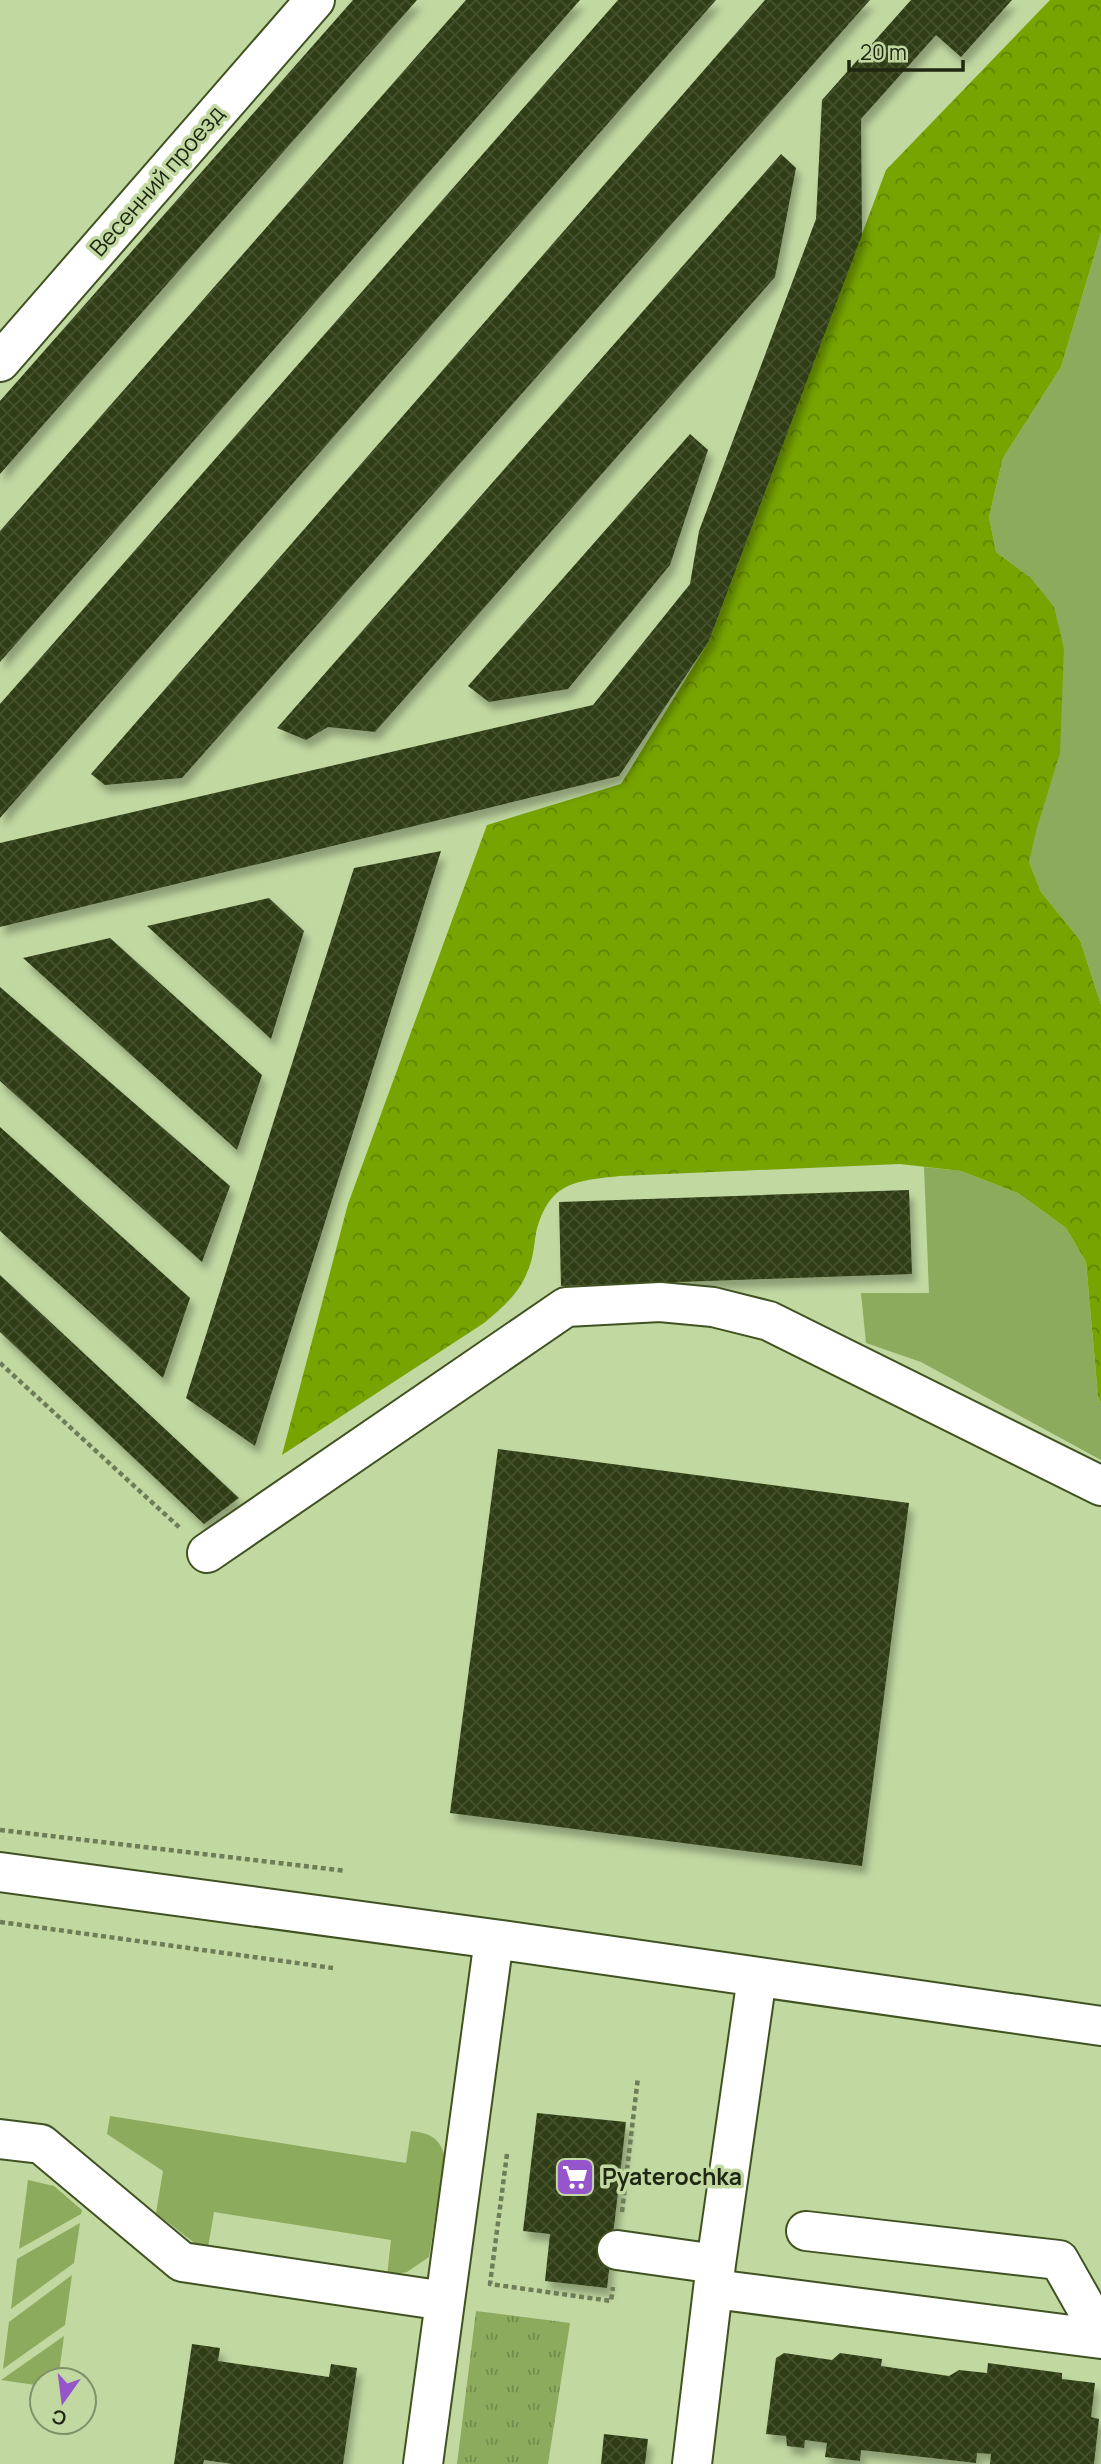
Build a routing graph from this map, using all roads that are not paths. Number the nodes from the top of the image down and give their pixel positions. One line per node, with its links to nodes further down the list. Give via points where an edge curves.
1 (315, 0): 2 (street, Весенний проезд)
2 (0, 362)
3 (1101, 1486): 4 (street, via 769,1321 713,1307 660,1302 566,1307)
4 (207, 1553)
5 (0, 1872): 6 (street)
6 (494, 1939): 7 (street); 13 (street)
7 (757, 1977): 8 (street); 12 (street)
8 (1101, 2026)
9 (0, 2138): 13 (street, via 41,2144 182,2262)
10 (806, 2231): 14 (street, via 1059,2260)
11 (617, 2250): 12 (street)
12 (715, 2277): 14 (street); 16 (street)
13 (445, 2301): 15 (street)
14 (1101, 2337)
15 (423, 2464)
16 (692, 2464)

